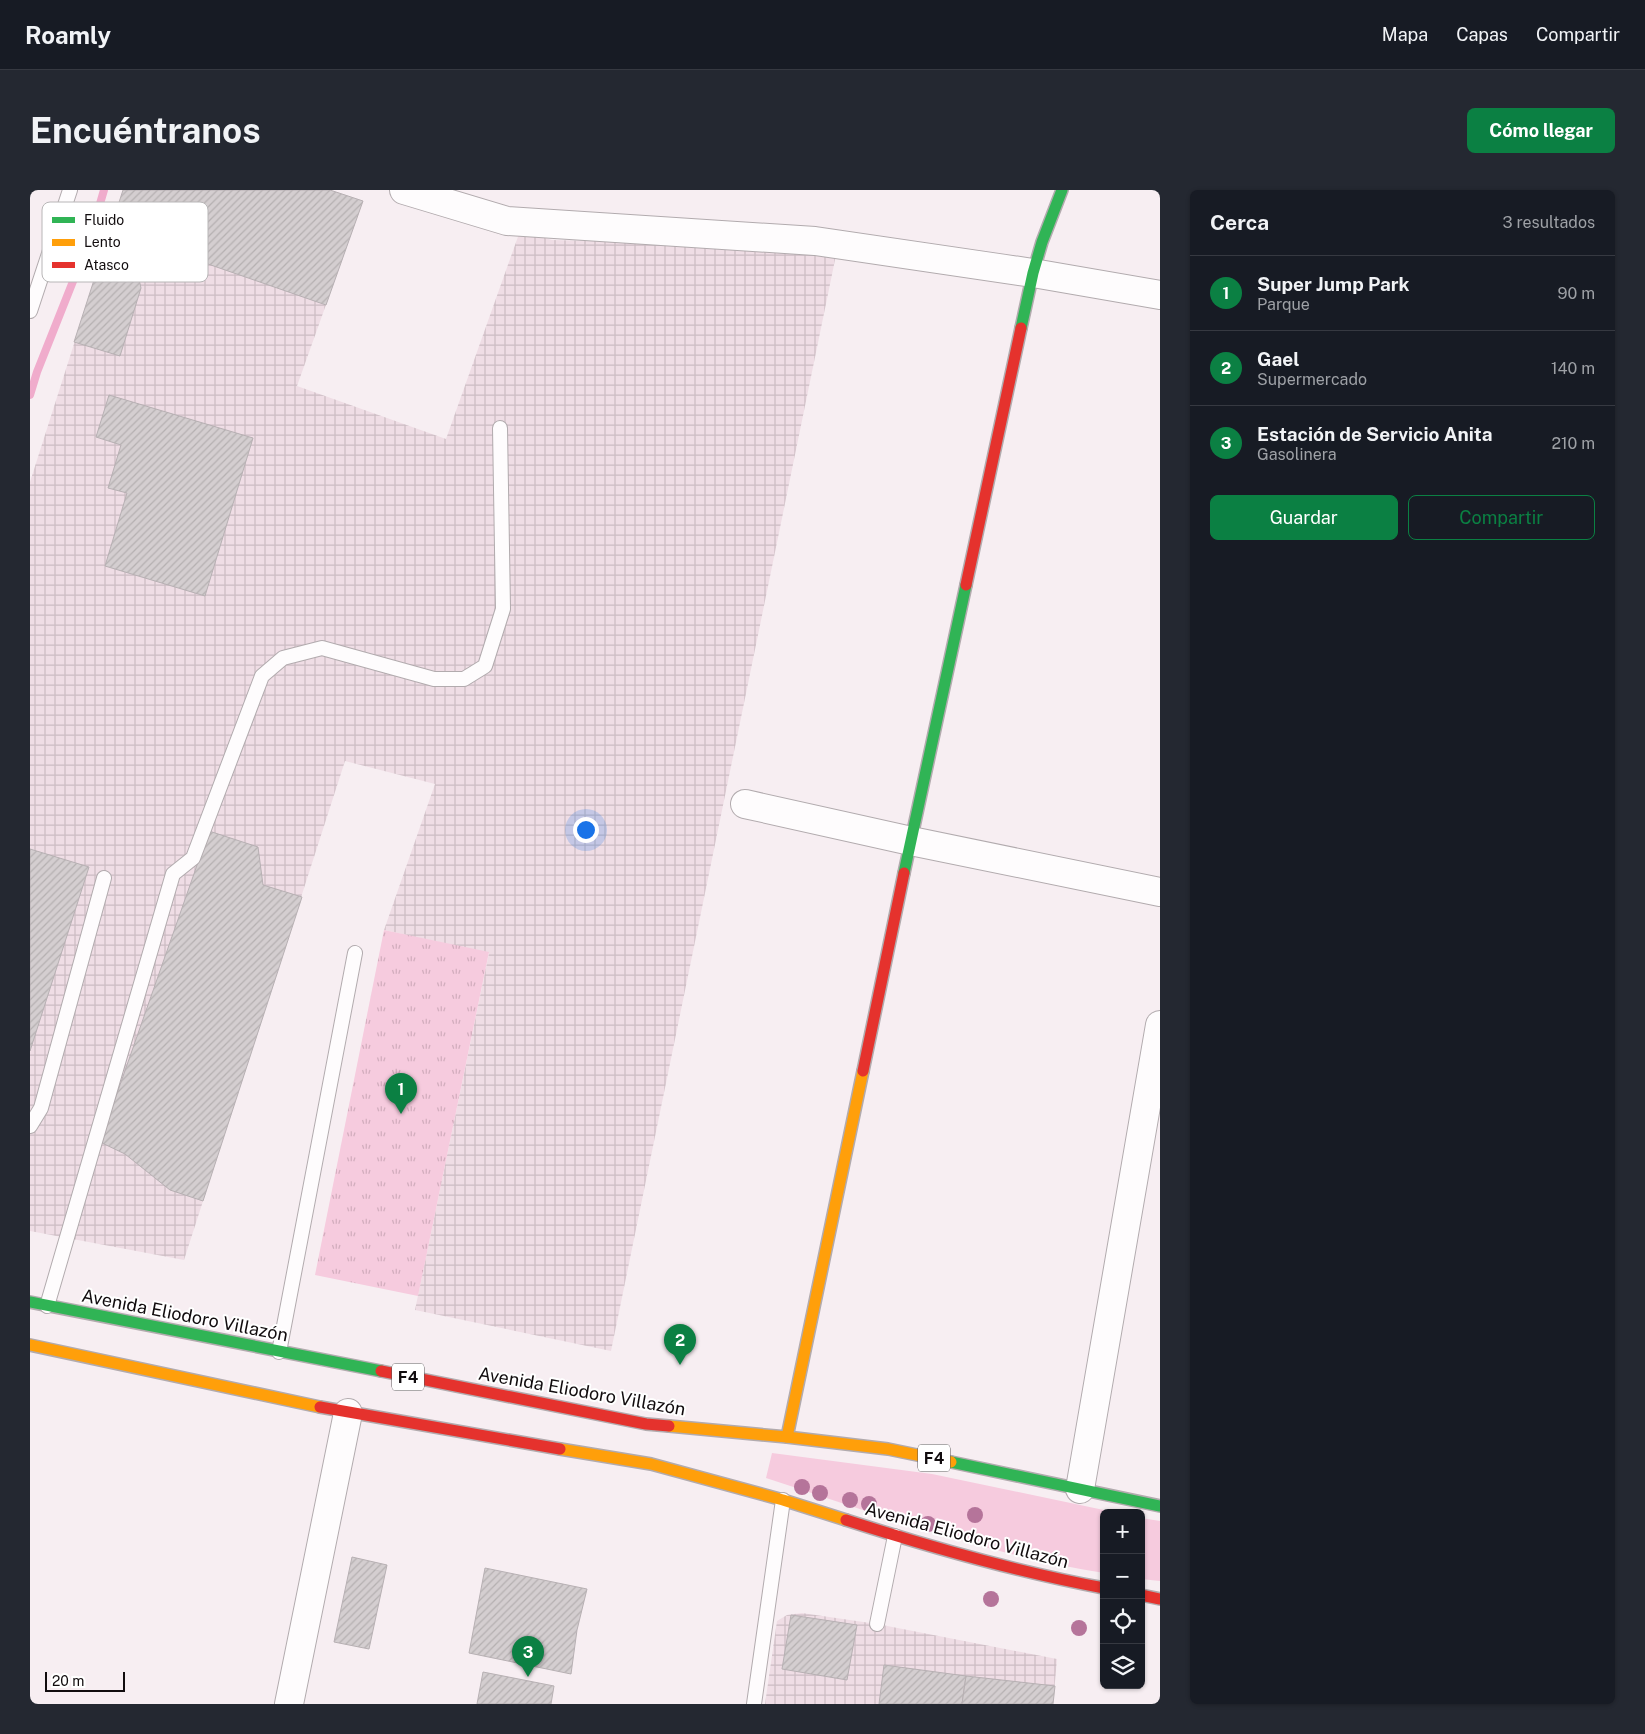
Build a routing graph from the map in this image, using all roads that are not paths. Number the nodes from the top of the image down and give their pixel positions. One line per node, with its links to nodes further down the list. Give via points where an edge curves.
1 (70, 190): 4 (lane)
2 (404, 190): 5 (street, via 507,221 815,241)
3 (1062, 190): 5 (main road)
4 (66, 202)
5 (1033, 273): 7 (street); 11 (main road)
6 (42, 275): 8 (lane)
7 (1160, 295)
8 (30, 311)
9 (500, 428): 18 (lane, via 502,609 485,666 464,679 434,679 322,648 283,658 262,676 193,858 172,874)
10 (745, 804): 11 (street)
11 (911, 841): 13 (street); 22 (main road)
12 (104, 878): 16 (lane, via 41,1108)
13 (1160, 892)
14 (355, 953): 20 (lane)
15 (1160, 1025): 23 (street)
16 (30, 1126)
17 (30, 1302): 18 (main road, Avenida Eliodoro Villazón / F4)
18 (47, 1306): 20 (main road, Avenida Eliodoro Villazón / F4)
19 (30, 1345): 21 (main road, Avenida Eliodoro Villazón)
20 (279, 1352): 22 (main road, Avenida Eliodoro Villazón / F4, via 646,1424)
21 (348, 1413): 24 (main road, Avenida Eliodoro Villazón, via 651,1464); 31 (street)
22 (787, 1437): 23 (main road, Avenida Eliodoro Villazón / F4, via 888,1449)
23 (1080, 1489): 25 (main road, Avenida Eliodoro Villazón / F4)
24 (783, 1500): 26 (main road, Avenida Eliodoro Villazón); 32 (lane)
25 (1160, 1506)
26 (895, 1536): 27 (main road, Avenida Eliodoro Villazón, via 1056,1579); 30 (lane)
27 (1100, 1587)
28 (1145, 1596): 29 (main road)
29 (1160, 1599)
30 (877, 1624)
31 (289, 1704)
32 (754, 1704)

